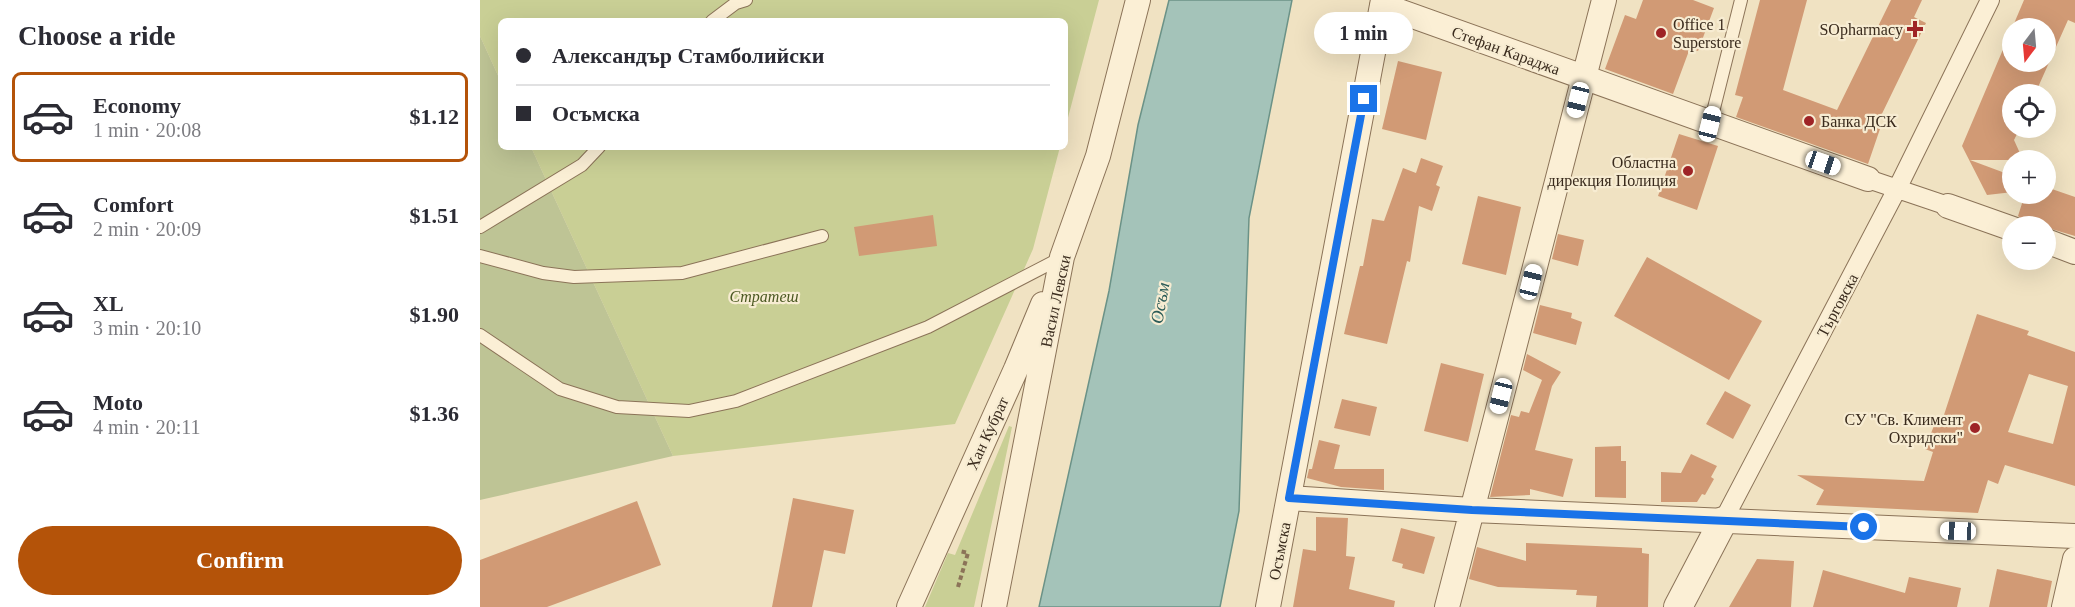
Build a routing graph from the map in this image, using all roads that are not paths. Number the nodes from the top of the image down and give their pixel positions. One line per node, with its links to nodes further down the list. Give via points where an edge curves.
1 (746, 0): 7 (lane)
2 (1138, 0): 20 (street, Васил Левски, via 1098,156)
3 (1604, 0): 8 (street)
4 (1741, 0): 9 (lane)
5 (1990, 0): 12 (street, Търговска)
6 (1376, 2): 8 (street, Стефан Караджа); 22 (street, Осъмска)
7 (716, 18)
8 (1583, 77): 9 (street, Стефан Караджа); 23 (street)
9 (1710, 124): 11 (street, Стефан Караджа)
10 (596, 150): 15 (lane, via 582,165)
11 (1868, 179): 12 (street)
12 (1897, 189): 13 (street); 24 (street, Търговска)
13 (1948, 206): 14 (street)
14 (2002, 225)
15 (480, 227)
16 (822, 236): 19 (lane, via 682,273 574,278)
17 (2056, 245): 18 (street)
18 (2075, 252)
19 (480, 256)
20 (1062, 257): 21 (lane, via 928,327 736,400 689,411 617,407 560,389); 27 (street, Хан Кубрат); 28 (street, Васил Левски)
21 (480, 334)
22 (1289, 498): 23 (street); 29 (street, Осъмска)
23 (1472, 510): 24 (street); 30 (street)
24 (1723, 521): 25 (street); 31 (street, Търговска)
25 (2075, 536)
26 (2075, 559): 32 (street)
27 (909, 607)
28 (994, 607)
29 (1268, 607)
30 (1446, 607)
31 (1678, 607)
32 (2064, 607)

